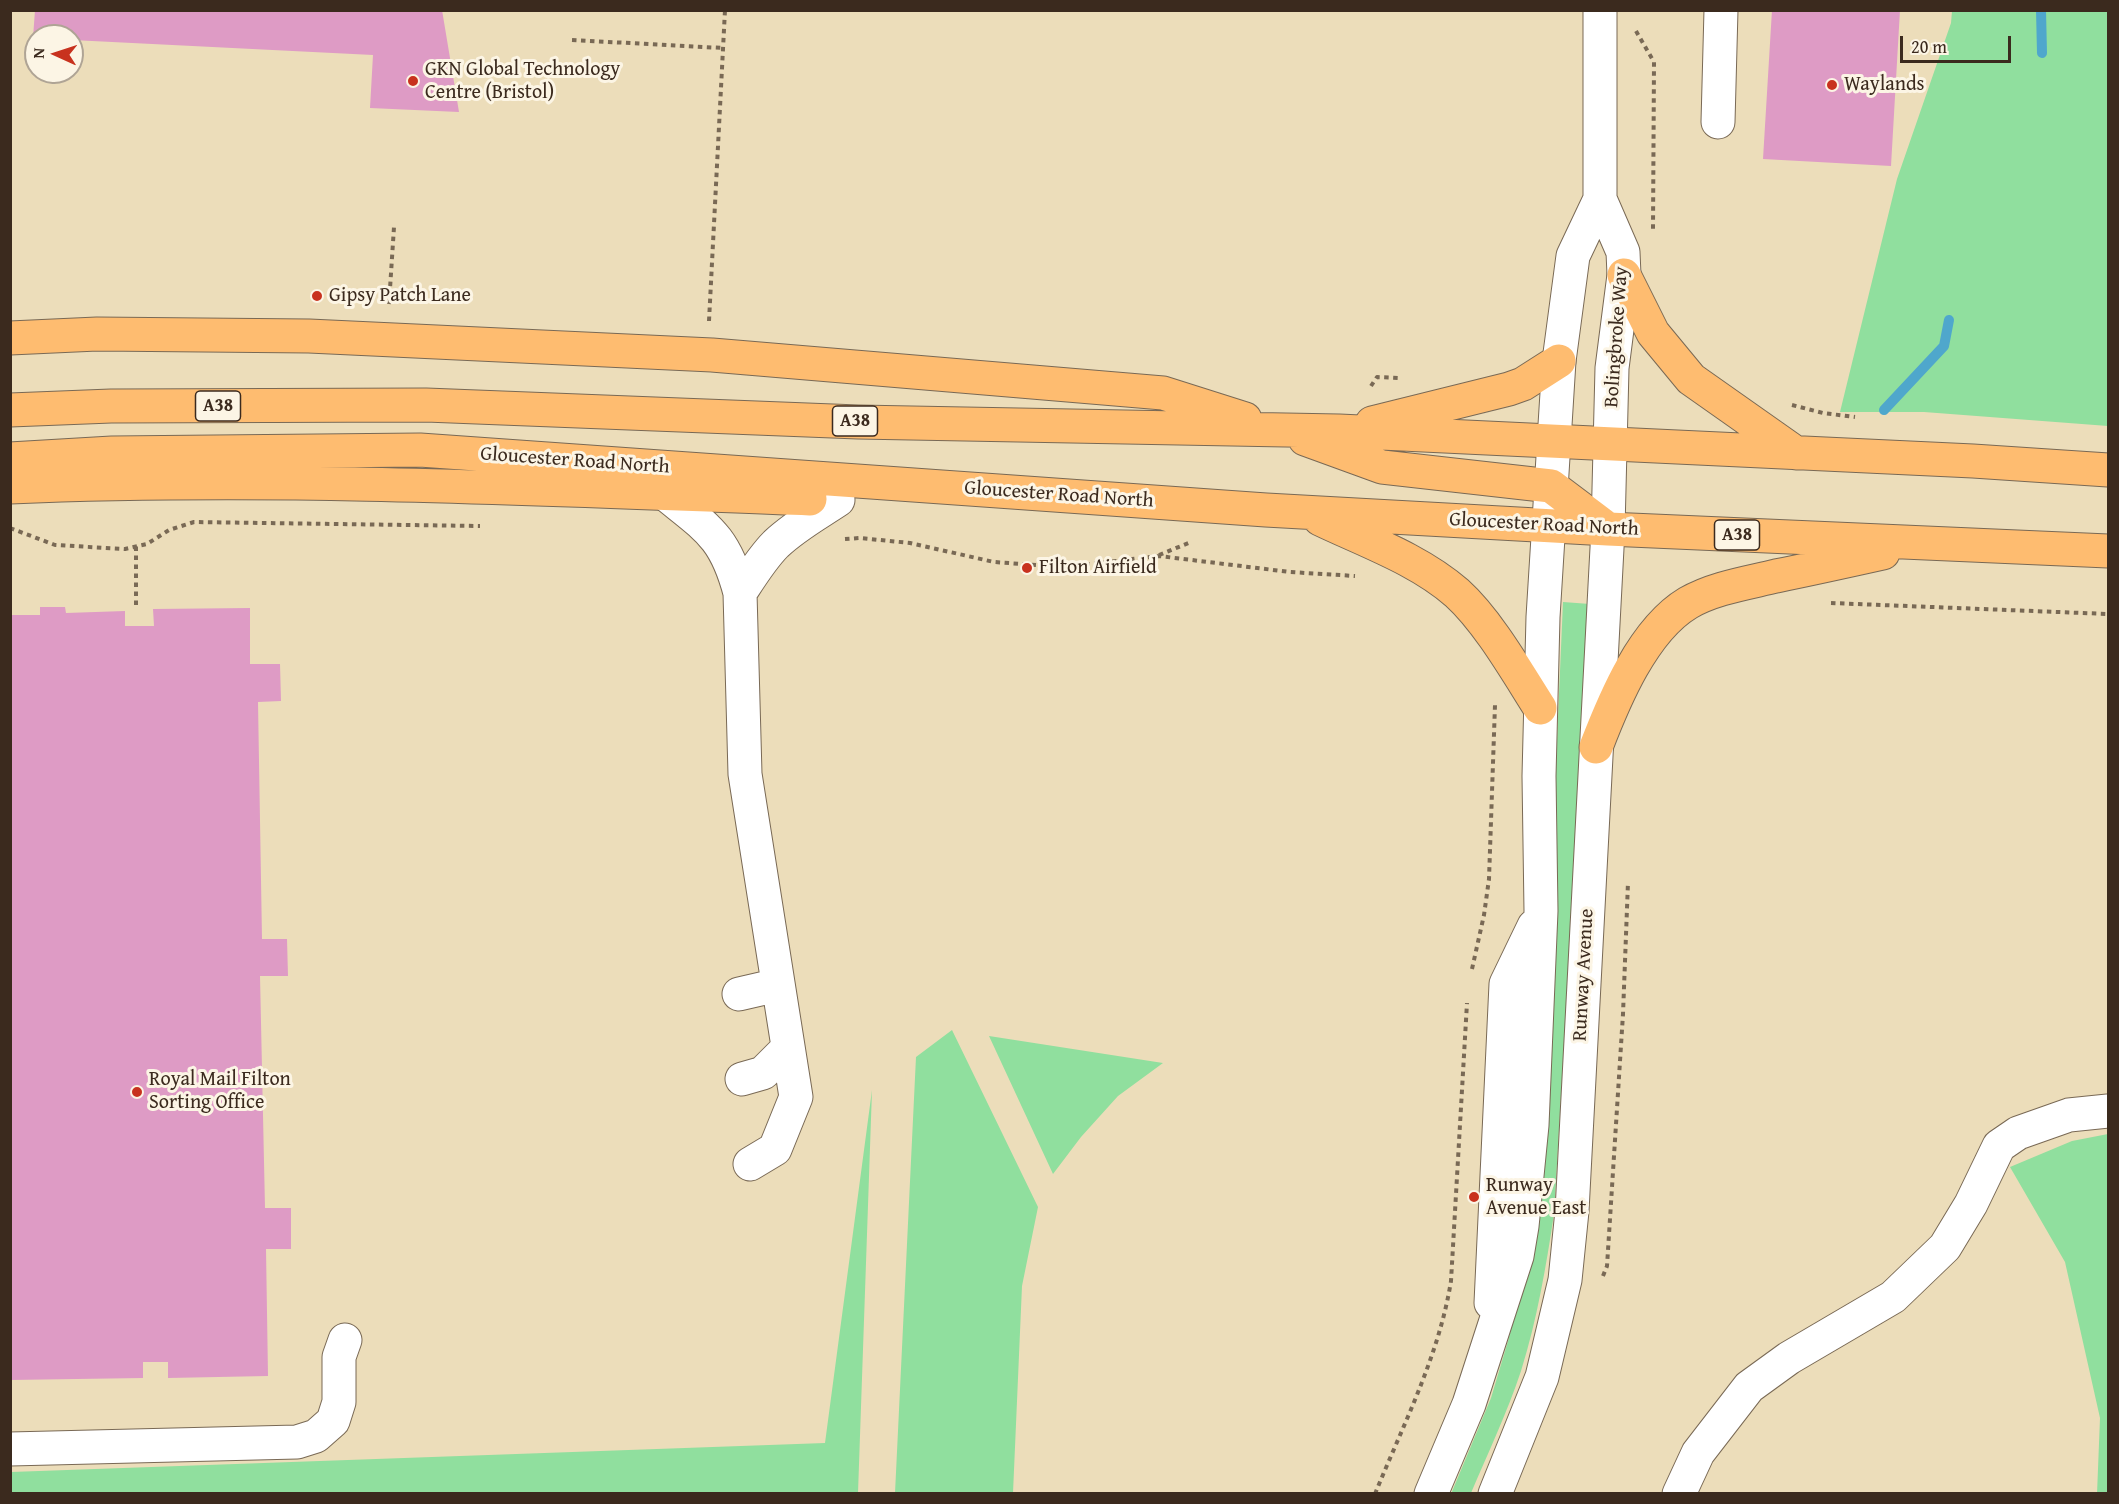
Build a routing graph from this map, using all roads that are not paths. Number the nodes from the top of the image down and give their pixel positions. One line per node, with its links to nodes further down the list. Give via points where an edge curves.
1 (1600, 10): 4 (street, Bolingbroke Way)
2 (1721, 10): 3 (street)
3 (1718, 122)
4 (1600, 199): 5 (street, Bolingbroke Way, via 1623,252); 7 (street, Bolingbroke Way, via 1573,255)
5 (1624, 275): 12 (street, Bolingbroke Way, via 1612,368); 13 (main road, via 1653,333 1691,379)
6 (10, 338): 9 (main road, via 97,334 309,336 712,355 1162,393)
7 (1559, 361): 10 (main road, via 1509,389); 11 (street, Bolingbroke Way)
8 (10, 410): 9 (main road, A38, via 426,405 858,422)
9 (1284, 431): 10 (main road, A38); 17 (main road, via 1382,467)
10 (1339, 431): 11 (main road, A38)
11 (1554, 442): 12 (main road, A38); 17 (street)
12 (1610, 444): 13 (main road, A38); 23 (street, Runway Avenue)
13 (1796, 453): 15 (main road, A38)
14 (10, 459): 18 (main road, Gloucester Road North / A38, via 112,453 420,450)
15 (2109, 470)
16 (10, 486): 19 (main road, via 408,484)
17 (1551, 486): 22 (street); 23 (main road)
18 (957, 487): 20 (main road, via 892,502); 21 (main road, Gloucester Road North / A38)
19 (663, 493): 20 (main road); 26 (street, via 723,545)
20 (838, 500): 26 (street, via 775,545)
21 (1304, 512): 22 (main road, Gloucester Road North / A38); 27 (main road, via 1439,579 1458,595 1500,646)
22 (1549, 525): 23 (main road, Gloucester Road North / A38); 27 (street)
23 (1608, 529): 24 (main road, Gloucester Road North / A38); 28 (street, Runway Avenue)
24 (1926, 543): 25 (main road, Gloucester Road North / A38); 28 (main road, via 1731,587 1688,603 1654,635 1637,660 1612,705)
25 (2109, 551)
26 (740, 593): 29 (street, via 745,774)
27 (1540, 708): 37 (street, via 1541,911 1528,1182 1517,1256 1469,1404)
28 (1596, 747): 38 (street, Runway Avenue, via 1573,1200 1565,1280 1542,1377)
29 (778, 985): 30 (street); 31 (street)
30 (739, 994)
31 (788, 1048): 32 (street, via 763,1073); 34 (street, via 796,1097 775,1149)
32 (742, 1079)
33 (2109, 1111): 39 (street, via 2069,1114 2018,1132 1999,1146 1971,1204 1944,1247 1893,1297 1749,1387 1698,1453)
34 (750, 1164)
35 (345, 1340): 36 (street, via 339,1357 339,1402 333,1421 316,1436 297,1442)
36 (10, 1449)
37 (1431, 1494)
38 (1495, 1494)
39 (1679, 1494)

